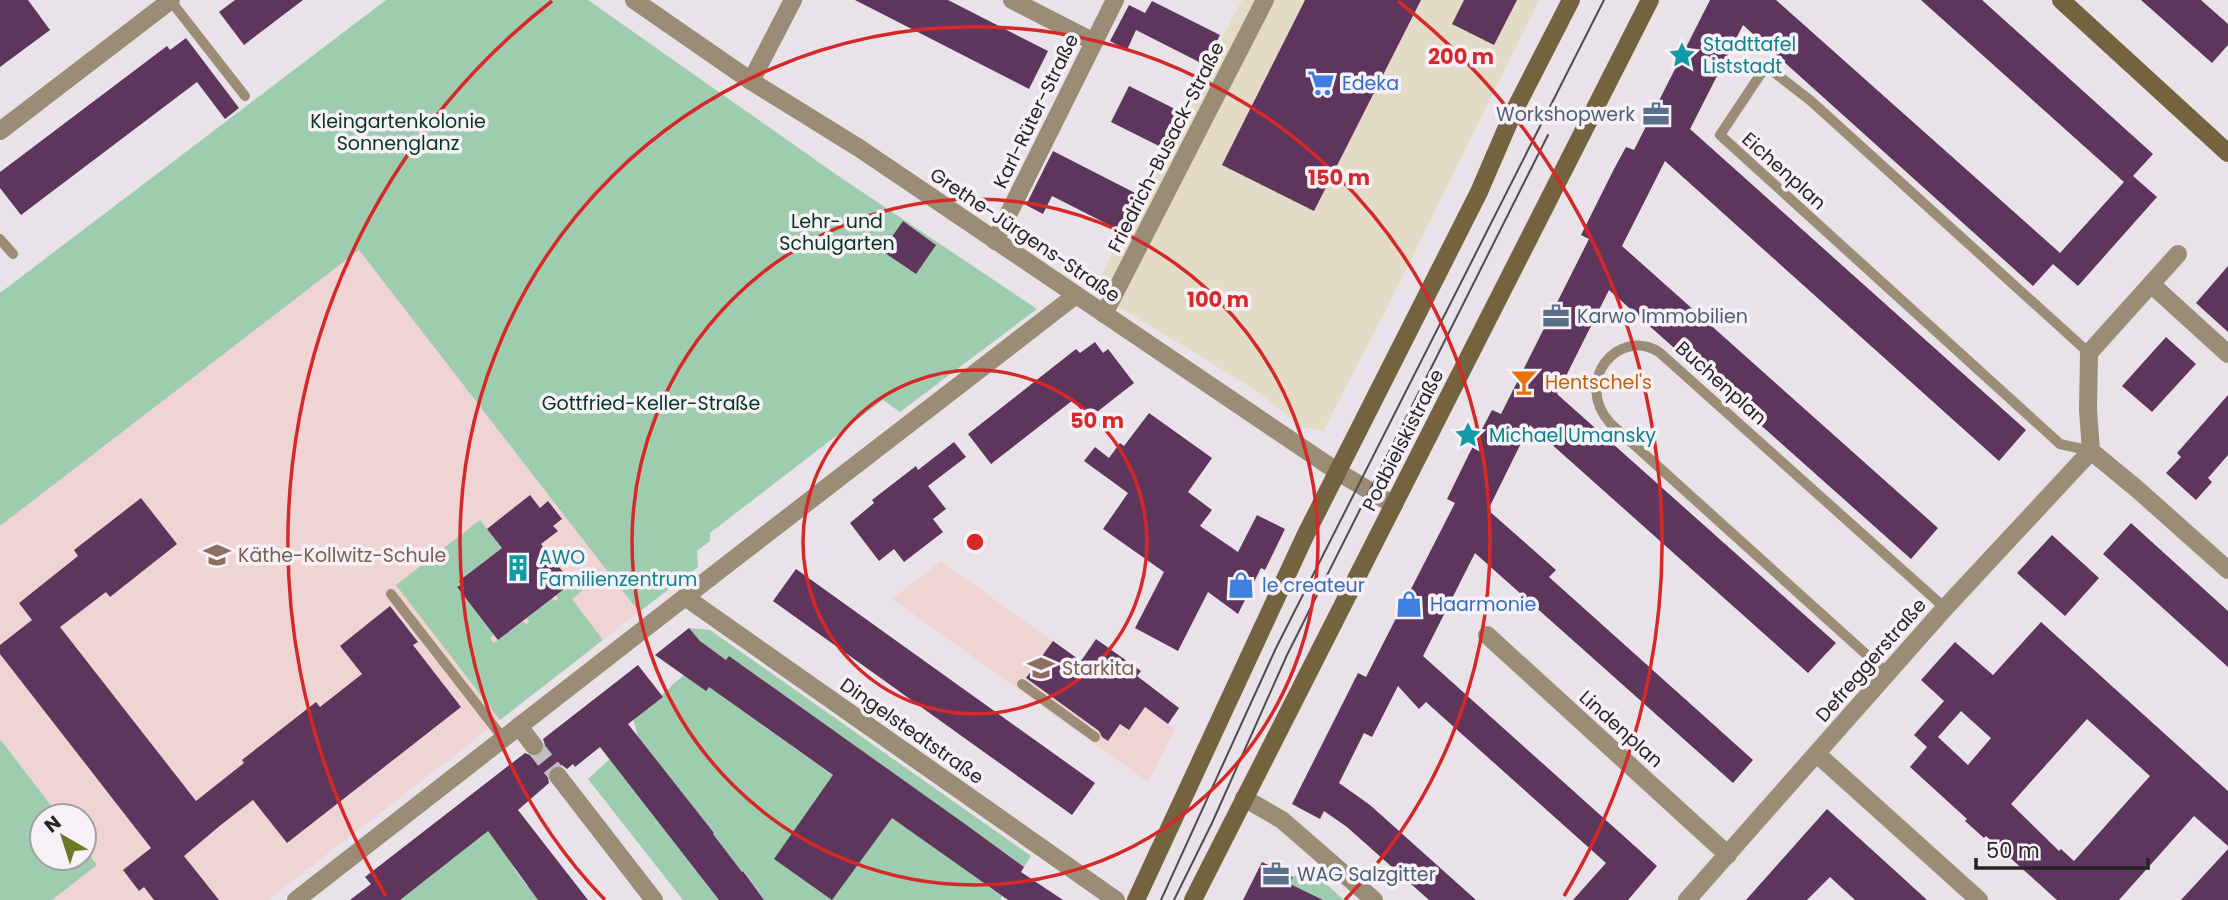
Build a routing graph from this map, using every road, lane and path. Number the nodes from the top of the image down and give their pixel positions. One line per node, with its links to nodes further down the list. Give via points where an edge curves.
1 (170, 0): 12 (lane); 13 (street)
2 (634, 0): 11 (street, Grethe-Jürgens-Straße)
3 (793, 0): 11 (street)
4 (1012, 0): 10 (street)
5 (1115, 0): 10 (street, Karl-Rüter-Straße)
6 (1265, 0): 21 (street, Friedrich-Busack-Straße)
7 (1571, 0): 25 (main road)
8 (1650, 0): 26 (main road, Podbielskistraße)
9 (2061, 0): 14 (main road)
10 (1094, 41): 16 (street, Karl-Rüter-Straße)
11 (751, 81): 16 (street, Grethe-Jürgens-Straße)
12 (245, 96)
13 (0, 131)
14 (2228, 153)
15 (0, 239): 17 (lane)
16 (995, 241): 20 (street, Grethe-Jürgens-Straße)
17 (13, 254)
18 (2178, 254): 19 (street)
19 (2151, 284): 22 (street); 23 (street)
20 (1076, 295): 21 (street, Grethe-Jürgens-Straße); 29 (street)
21 (1104, 314): 25 (street, Grethe-Jürgens-Straße)
22 (2089, 353): 24 (street); 24 (lane, Eichenplan, via 1804,95 1766,66 1720,135 2060,444)
23 (2228, 354)
24 (2091, 451): 27 (street); 30 (street, Defreggerstraße)
25 (1338, 472): 26 (street, Grethe-Jürgens-Straße); 45 (main road, via 1260,628)
26 (1394, 505): 40 (main road, Podbielskistraße)
27 (2228, 570)
28 (391, 594): 36 (lane)
29 (685, 597): 34 (street); 44 (street, Dingelstedtstraße)
30 (1945, 608): 32 (street, Defreggerstraße); 32 (lane, Buchenplan, via 1659,352 1636,346 1606,361 1595,387 1597,402 1610,423)
31 (1487, 635): 41 (street, Lindenplan)
32 (1888, 674): 38 (street, Defreggerstraße)
33 (1022, 684): 35 (lane)
34 (519, 726): 36 (street); 37 (street)
35 (1095, 737)
36 (503, 738): 42 (street)
37 (534, 746)
38 (1817, 754): 41 (street, Defreggerstraße); 49 (street)
39 (558, 776): 43 (street)
40 (1244, 798): 46 (main road, Podbielskistraße); 47 (street, via 1282,820)
41 (1728, 855): 48 (street, Defreggerstraße)
42 (306, 897)
43 (654, 900)
44 (1116, 900)
45 (1136, 900)
46 (1193, 900)
47 (1374, 900)
48 (1687, 900)
49 (1979, 900)

